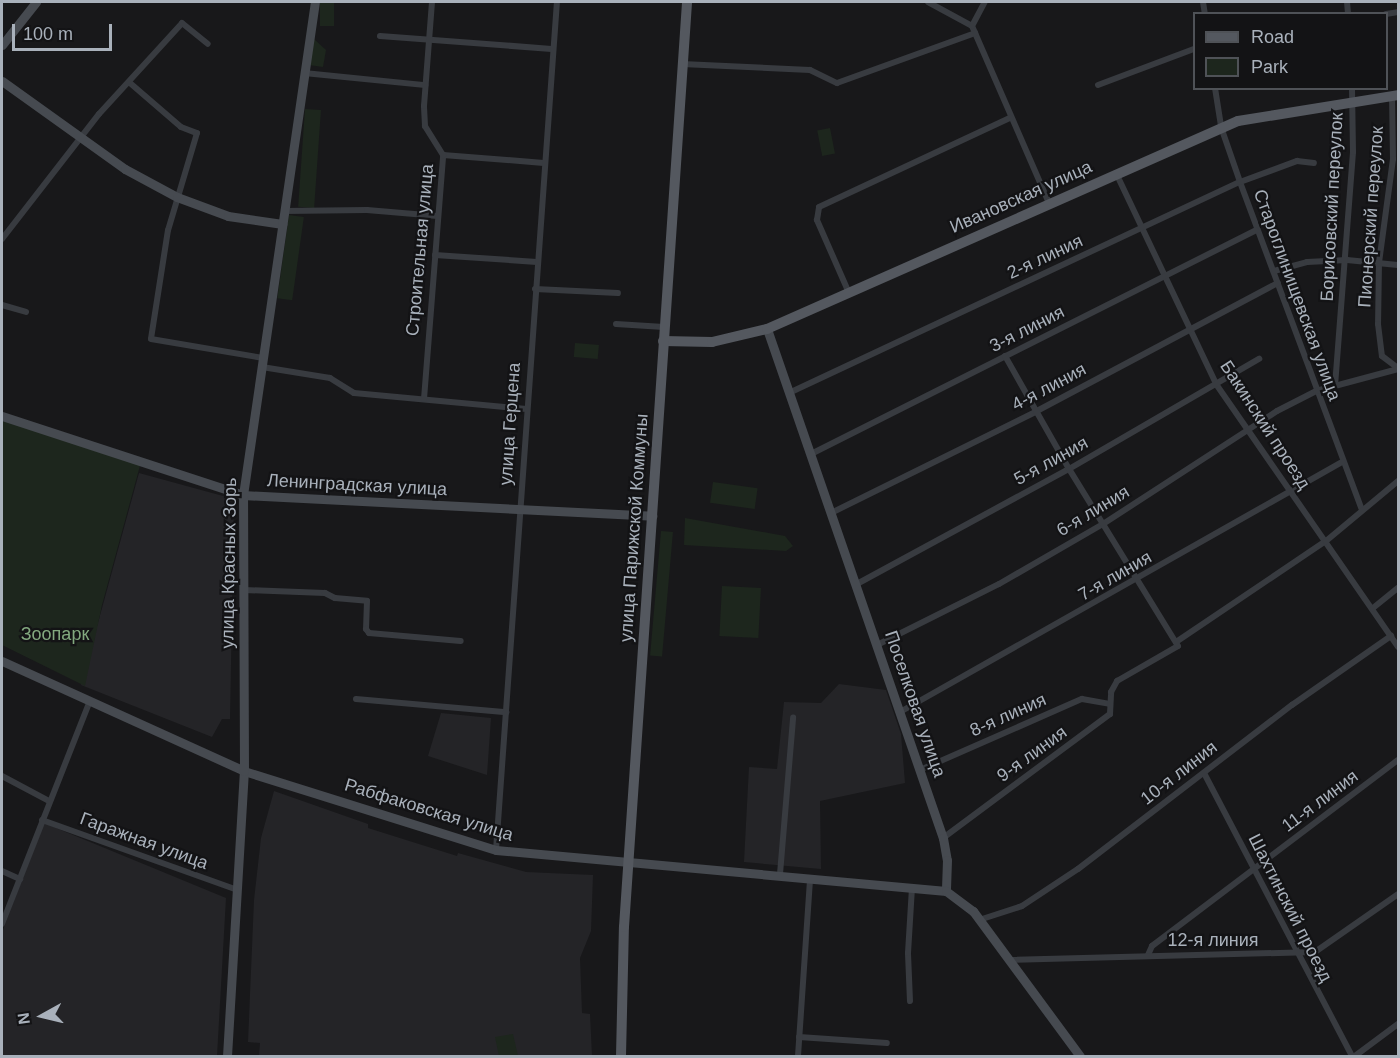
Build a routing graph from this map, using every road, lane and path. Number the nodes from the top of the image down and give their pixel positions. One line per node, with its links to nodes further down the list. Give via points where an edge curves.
1 (36, 2): 13 (street)
2 (315, 2): 17 (street, улица Красных Зорь)
3 (432, 2): 11 (street, Строительная улица)
4 (557, 2): 14 (street, улица Герцена)
5 (687, 2): 16 (main road, улица Парижской Коммуны)
6 (928, 2): 8 (street)
7 (985, 2): 8 (street)
8 (972, 26): 9 (street)
9 (975, 33): 16 (street, via 837,83 810,70); 26 (street)
10 (380, 36): 11 (street)
11 (428, 40): 14 (street); 20 (street, Строительная улица)
12 (208, 44): 19 (street, via 182,23)
13 (2, 45)
14 (552, 49): 31 (street, улица Герцена)
15 (1193, 49): 21 (street)
16 (681, 64): 57 (main road, улица Парижской Коммуны)
17 (304, 73): 20 (street); 37 (street, улица Красных Зорь)
18 (2, 81): 28 (street)
19 (130, 83): 28 (street); 35 (street, via 181,127 198,133)
20 (425, 85): 29 (street, Строительная улица, via 425,126)
21 (1098, 85)
22 (1215, 90): 27 (street, Староглинищевская улица)
23 (1352, 90): 25 (street, Борисовский переулок)
24 (1395, 95): 25 (main road, Ивановская улица); 30 (street, Пионерский переулок)
25 (1352, 101): 27 (main road, Ивановская улица, via 1253,117); 44 (street, Борисовский переулок)
26 (1010, 118): 36 (street); 53 (street, via 819,207 817,220)
27 (1221, 127): 33 (main road, Ивановская улица); 34 (street, Староглинищевская улица)
28 (80, 137): 35 (street, via 125,169); 42 (street)
29 (443, 155): 31 (street); 38 (street, Строительная улица)
30 (1396, 158): 46 (street, Пионерский переулок)
31 (544, 163): 45 (street, улица Герцена)
32 (1314, 163): 34 (street, 2-я линия, via 1297,161)
33 (1116, 173): 36 (main road, Ивановская улица); 40 (street, Бакинский проезд)
34 (1240, 183): 40 (street, 2-я линия); 41 (street, Староглинищевская улица)
35 (177, 197): 39 (street, via 228,216); 63 (street, via 151,339)
36 (1049, 203): 53 (main road, Ивановская улица)
37 (284, 211): 38 (street, via 367,210); 39 (street, улица Красных Зорь)
38 (438, 216): 43 (street, Строительная улица)
39 (282, 224): 63 (street, улица Красных Зорь)
40 (1142, 228): 49 (street, Бакинский проезд); 68 (street, 2-я линия)
41 (1256, 230): 48 (street, Староглинищевская улица); 49 (street, 3-я линия)
42 (2, 239)
43 (435, 255): 45 (street); 69 (street, Строительная улица)
44 (1347, 260): 46 (street); 48 (street, via 1307,262); 66 (street, Борисовский переулок)
45 (537, 262): 51 (street, улица Герцена)
46 (1379, 263): 47 (street); 64 (street, Пионерский переулок, via 1382,356)
47 (1398, 265)
48 (1274, 271): 50 (street, Староглинищевская улица)
49 (1166, 276): 59 (street, Бакинский проезд); 61 (street, 3-я линия)
50 (1278, 283): 59 (street, 4-я линия); 67 (street, Староглинищевская улица)
51 (534, 289): 52 (street); 70 (street, улица Герцена)
52 (618, 293)
53 (849, 293): 58 (main road, Ивановская улица)
54 (2, 305): 55 (street)
55 (26, 312)
56 (616, 324): 57 (street)
57 (664, 327): 60 (main road, улица Парижской Коммуны)
58 (767, 329): 60 (main road, Ивановская улица, via 711,342); 68 (street, Поселковая улица)
59 (1189, 330): 65 (street, Бакинский проезд); 71 (street, 4-я линия)
60 (663, 341): 83 (main road, улица Парижской Коммуны)
61 (1005, 356): 71 (street); 74 (street, 3-я линия)
62 (1259, 359): 65 (street, 5-я линия)
63 (262, 362): 69 (street, via 330,378 354,393); 79 (street, улица Красных Зорь)
64 (1398, 369): 66 (street, 6-я линия)
65 (1216, 384): 73 (street, Бакинский проезд); 76 (street, 5-я линия)
66 (1335, 386): 67 (street, 6-я линия)
67 (1316, 391): 73 (street, 6-я линия, via 1277,411); 75 (street, Староглинищевская улица)
68 (791, 392): 74 (street, Поселковая улица)
69 (424, 399): 70 (street)
70 (526, 409): 81 (street, улица Герцена)
71 (1035, 412): 76 (street); 82 (street, 4-я линия)
72 (2, 416): 79 (street, Ленинградская улица)
73 (1248, 433): 78 (street, Бакинский проезд); 84 (street, 6-я линия)
74 (811, 454): 82 (street, Поселковая улица)
75 (1342, 462): 78 (street, 7-я линия); 80 (street, Староглинищевская улица)
76 (1068, 469): 84 (street); 87 (street, 5-я линия)
77 (1398, 481): 80 (street)
78 (1289, 490): 85 (street, Бакинский проезд); 86 (street, 7-я линия)
79 (243, 495): 81 (street, Ленинградская улица); 89 (street, улица Красных Зорь)
80 (1361, 508): 85 (street)
81 (518, 509): 83 (street, Ленинградская улица); 100 (street, улица Герцена)
82 (831, 513): 87 (street, Поселковая улица)
83 (652, 516): 112 (main road, улица Парижской Коммуны)
84 (1103, 524): 86 (street); 94 (street, 6-я линия, via 999,584)
85 (1326, 541): 90 (street, Бакинский проезд); 93 (street)
86 (1138, 580): 93 (street); 101 (street, 7-я линия)
87 (855, 585): 94 (street, Поселковая улица)
88 (1398, 588): 90 (street)
89 (244, 590): 92 (street, via 324,593 367,601 369,633); 105 (street, улица Красных Зорь)
90 (1373, 608): 91 (street, Бакинский проезд)
91 (1391, 636): 95 (street, Бакинский проезд); 106 (street, 10-я линия)
92 (461, 641)
93 (1177, 644): 99 (street, 9-я линия, via 1117,681)
94 (877, 645): 101 (street, Поселковая улица)
95 (1398, 647)
96 (2, 661): 98 (street, Рабфаковская улица)
97 (356, 699): 100 (street)
98 (89, 703): 105 (street, Рабфаковская улица); 108 (street)
99 (1110, 704): 104 (street, 8-я линия, via 1082,699); 110 (street, 9-я линия, via 1110,714 1099,723)
100 (506, 712): 111 (street, улица Герцена)
101 (900, 712): 104 (street, Поселковая улица)
102 (793, 718): 115 (street)
103 (1398, 760): 113 (street, 11-я линия)
104 (920, 770): 110 (street, Поселковая улица)
105 (244, 771): 111 (street, Рабфаковская улица); 119 (street, улица Красных Зорь)
106 (1204, 772): 113 (street, Шахтинский проезд); 122 (street, 10-я линия, via 1078,869 1022,906)
107 (2, 776): 108 (street)
108 (49, 801): 109 (street)
109 (42, 820): 117 (street); 119 (street, Гаражная улица)
110 (943, 838): 120 (street, Поселковая улица)
111 (496, 850): 112 (street, Рабфаковская улица)
112 (628, 862): 115 (street, Рабфаковская улица); 132 (main road, улица Парижской Коммуны)
113 (1254, 870): 124 (street, 11-я линия, via 1152,946); 125 (street, Шахтинский проезд)
114 (2, 871): 117 (street)
115 (780, 874): 116 (street, Рабфаковская улица)
116 (810, 876): 118 (street, Рабфаковская улица); 129 (street)
117 (20, 879): 123 (street)
118 (912, 887): 120 (street, Рабфаковская улица); 127 (street)
119 (237, 890): 131 (street, улица Красных Зорь)
120 (946, 891): 122 (street, via 964,902)
121 (1398, 894): 125 (street, 12-я линия, via 1314,952)
122 (979, 920): 126 (street)
123 (2, 924)
124 (1148, 955): 125 (street, 12-я линия); 126 (street, 12-я линия)
125 (1296, 955): 135 (street, Шахтинский проезд)
126 (1009, 960): 134 (street)
127 (910, 1001)
128 (1398, 1024): 135 (street)
129 (799, 1037): 130 (street); 133 (street)
130 (887, 1043)
131 (227, 1056)
132 (621, 1056)
133 (798, 1056)
134 (1080, 1056)
135 (1354, 1056)

